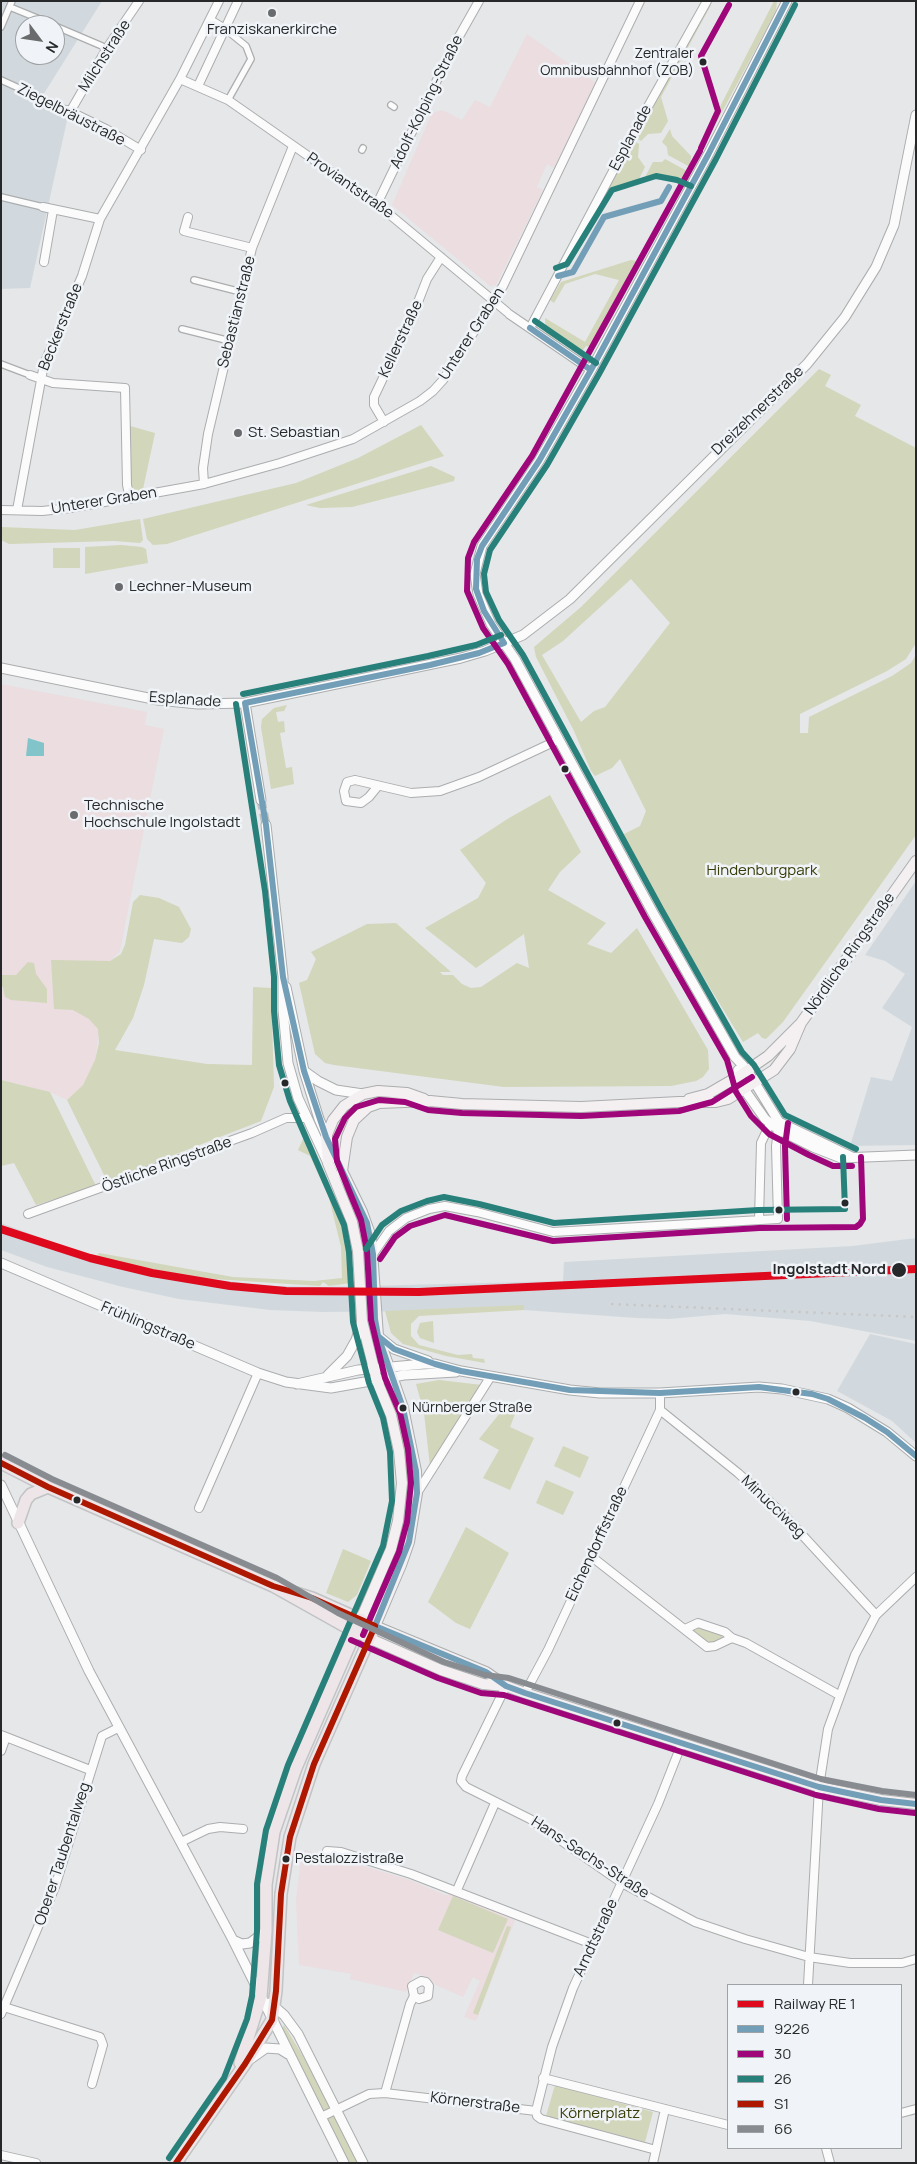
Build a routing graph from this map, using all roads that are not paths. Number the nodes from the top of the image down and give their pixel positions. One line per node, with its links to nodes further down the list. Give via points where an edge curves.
1 (139, 1): 14 (street, Milchstraße)
2 (219, 1): 10 (street, Beckerstraße)
3 (238, 1): 12 (street)
4 (479, 1): 24 (street, Adolf-Kolping-Straße, via 453,47)
5 (640, 1): 34 (street, Unterer Graben, via 504,286)
6 (707, 1): 35 (street, Esplanade)
7 (787, 1): 39 (street)
8 (11, 4): 9 (street); 11 (street)
9 (34, 15)
10 (210, 20): 12 (street); 15 (street, Beckerstraße)
11 (1, 27)
12 (226, 29): 17 (street); 18 (street, via 246,46 251,59)
13 (65, 30): 14 (street)
14 (104, 47): 19 (street, Milchstraße)
15 (180, 79): 17 (street, Proviantstraße); 22 (street, Beckerstraße)
16 (1, 80): 19 (street, Ziegelbräustraße)
17 (198, 86): 18 (street, Proviantstraße)
18 (228, 100): 21 (street, Proviantstraße)
19 (69, 111): 22 (street, Ziegelbräustraße)
20 (916, 115): 47 (street, Dreizehnerstraße, via 894,225 876,267 845,317 807,364 570,599 523,635)
21 (293, 146): 24 (street, Proviantstraße); 29 (street, Sebastianstraße)
22 (141, 150): 28 (street, Beckerstraße)
23 (1, 196): 25 (street)
24 (377, 204): 30 (street, Proviantstraße)
25 (43, 207): 26 (street)
26 (53, 210): 28 (street); 31 (street)
27 (188, 217): 29 (street, via 184,231)
28 (100, 219): 41 (street, Beckerstraße, via 82,276)
29 (252, 248): 33 (street, Sebastianstraße)
30 (441, 257): 34 (street, Proviantstraße); 42 (street, Kellerstraße, via 427,279 374,397 374,406)
31 (44, 262)
32 (194, 280): 33 (street)
33 (241, 292): 37 (street, Sebastianstraße)
34 (494, 300): 35 (street, Proviantstraße); 42 (street, Unterer Graben, via 443,380 433,391)
35 (530, 328): 39 (street, Proviantstraße)
36 (182, 329): 37 (street)
37 (230, 341): 43 (street, Sebastianstraße, via 208,434)
38 (1, 364): 40 (street)
39 (591, 370): 47 (street, via 539,461 489,533 477,559 475,574 480,599)
40 (30, 374): 41 (street)
41 (40, 378): 44 (street, via 53,383 125,388); 46 (street, Beckerstraße)
42 (384, 422): 43 (street, Unterer Graben, via 353,439)
43 (204, 484): 44 (street, Unterer Graben)
44 (130, 499): 46 (street, Unterer Graben, via 71,508)
45 (1, 510): 46 (street, Unterer Graben)
46 (17, 510)
47 (504, 643): 49 (street, Esplanade, via 430,665); 50 (street)
48 (1, 668): 49 (street, Esplanade, via 158,700 198,704)
49 (245, 702): 52 (street)
50 (558, 740): 51 (street, via 479,777 440,791 411,793); 58 (street)
51 (378, 786)
52 (261, 800)
53 (266, 825): 55 (street)
54 (916, 861): 56 (main road, Nördliche Ringstraße)
55 (283, 977): 57 (street); 64 (street, via 287,1055)
56 (801, 1023): 58 (main road, Nördliche Ringstraße, via 768,1056); 59 (main road, Nördliche Ringstraße, via 782,1060)
57 (304, 1071): 61 (street, via 336,1090); 65 (street)
58 (743, 1073): 59 (street); 60 (street); 63 (main road, via 708,1094)
59 (754, 1082): 60 (main road); 68 (street)
60 (744, 1088): 63 (main road, via 728,1099 716,1102); 68 (street, via 758,1111)
61 (363, 1094): 62 (main road, via 378,1091 406,1093); 66 (main road, via 344,1106)
62 (430, 1101): 63 (main road, via 581,1107); 67 (main road, via 379,1103 368,1107)
63 (680, 1102)
64 (306, 1118): 65 (street); 71 (street); 73 (street, Östliche Ringstraße, via 286,1118 225,1144)
65 (319, 1119): 66 (street); 69 (street)
66 (333, 1120): 67 (main road); 69 (main road)
67 (354, 1120): 72 (main road, via 347,1137)
68 (776, 1125): 70 (street, via 852,1157); 74 (street, via 761,1143); 74 (street, via 778,1219)
69 (326, 1137): 71 (main road); 72 (street)
70 (916, 1156)
71 (328, 1163): 77 (main road, via 352,1222 358,1251)
72 (342, 1171): 75 (main road, via 367,1223)
73 (28, 1214)
74 (759, 1219): 75 (street, via 553,1232 445,1206 406,1218 389,1231)
75 (373, 1254): 78 (main road)
76 (1, 1263): 83 (street, Frühlingstraße)
77 (362, 1321): 81 (main road); 86 (street, via 347,1356)
78 (378, 1336): 79 (street, via 394,1349); 80 (main road)
79 (435, 1364): 80 (street); 82 (street)
80 (387, 1365): 81 (street, Frühlingstraße); 85 (main road)
81 (374, 1368): 86 (street, Frühlingstraße); 87 (main road)
82 (461, 1371): 84 (street); 85 (street)
83 (258, 1373): 88 (street, Frühlingstraße); 96 (street)
84 (491, 1376): 89 (street, via 570,1390); 95 (street)
85 (391, 1377): 87 (street, Frühlingstraße); 95 (main road, via 411,1439)
86 (324, 1378): 88 (street, Frühlingstraße)
87 (377, 1380): 88 (street, Frühlingstraße, via 331,1388); 102 (main road, via 391,1415 399,1451 401,1502 392,1549)
88 (297, 1384)
89 (660, 1393): 90 (street, Eichendorffstraße); 91 (street, via 759,1387 812,1394 865,1418)
90 (660, 1410): 98 (street, Eichendorffstraße); 101 (street, Minucciweg, via 782,1512)
91 (916, 1456)
92 (1, 1463): 93 (main road)
93 (48, 1487): 97 (main road, via 31,1494 26,1500); 100 (main road)
94 (2, 1490): 97 (street)
95 (417, 1494): 103 (main road, via 404,1558)
96 (199, 1508)
97 (18, 1523): 111 (street)
98 (592, 1557): 104 (street); 109 (street, Eichendorffstraße)
99 (916, 1577): 101 (street)
100 (273, 1586): 102 (main road); 105 (main road)
101 (876, 1615): 110 (street)
102 (361, 1619): 103 (main road); 105 (main road)
103 (375, 1626): 106 (main road); 108 (main road, via 486,1672)
104 (685, 1629): 107 (street, via 698,1623 725,1632); 107 (street, via 709,1647)
105 (355, 1632): 106 (main road); 124 (main road, via 296,1768 274,1832 266,1885)
106 (369, 1638): 108 (main road, via 441,1670 483,1684); 132 (main road, via 314,1764 290,1837 280,1904)
107 (732, 1638): 110 (street)
108 (506, 1686): 109 (main road); 117 (street, via 460,1780 466,1788)
109 (525, 1693): 113 (main road)
110 (839, 1695): 116 (street, via 822,1755)
111 (118, 1728): 115 (street, Oberer Taubentalweg, via 102,1736); 120 (street)
112 (4, 1736): 114 (street); 115 (street)
113 (682, 1743): 116 (main road); 122 (street, Arndtstraße)
114 (1, 1751)
115 (90, 1770): 133 (street, Oberer Taubentalweg, via 55,1887)
116 (819, 1787): 118 (main road); 127 (street)
117 (495, 1803): 122 (street, Hans-Sachs-Straße, via 530,1819); 123 (street)
118 (916, 1804)
119 (243, 1829): 120 (street, via 208,1828)
120 (181, 1842): 125 (street)
121 (327, 1851): 123 (street, via 341,1852)
122 (622, 1883): 126 (street, Arndtstraße); 127 (street, Hans-Sachs-Straße, via 695,1922 744,1940)
123 (457, 1890): 126 (street)
124 (266, 1931): 125 (street, via 250,1943); 131 (main road)
125 (233, 1940): 131 (street)
126 (592, 1944): 137 (street, Arndtstraße, via 573,1988)
127 (809, 1956): 128 (street, Hans-Sachs-Straße, via 850,1964 902,1963); 129 (street)
128 (916, 1959)
129 (808, 1984)
130 (414, 1996): 140 (street)
131 (262, 1997): 132 (street); 134 (street); 138 (main road)
132 (275, 2007): 134 (main road); 141 (street, via 298,2034)
133 (2, 2009): 139 (street, via 100,2037 103,2045)
134 (272, 2020): 135 (street); 136 (main road)
135 (289, 2054): 136 (street, via 280,2049 266,2048); 146 (street)
136 (245, 2064): 138 (main road)
137 (543, 2078): 142 (street, Arndtstraße); 143 (street)
138 (232, 2082): 152 (main road)
139 (92, 2084)
140 (385, 2092): 141 (street, Körnerstraße, via 369,2094); 142 (street, Körnerstraße)
141 (337, 2109): 146 (street, Körnerstraße); 154 (street)
142 (536, 2110): 149 (street, Körnerstraße, via 541,2120)
143 (665, 2110): 147 (street); 149 (street)
144 (916, 2110): 145 (street)
145 (902, 2113)
146 (321, 2117): 153 (street)
147 (727, 2125)
148 (826, 2149): 156 (street)
149 (656, 2150): 155 (street)
150 (1, 2155): 151 (street)
151 (36, 2163)
152 (176, 2163)
153 (344, 2163)
154 (363, 2163)
155 (652, 2163)
156 (830, 2163)

